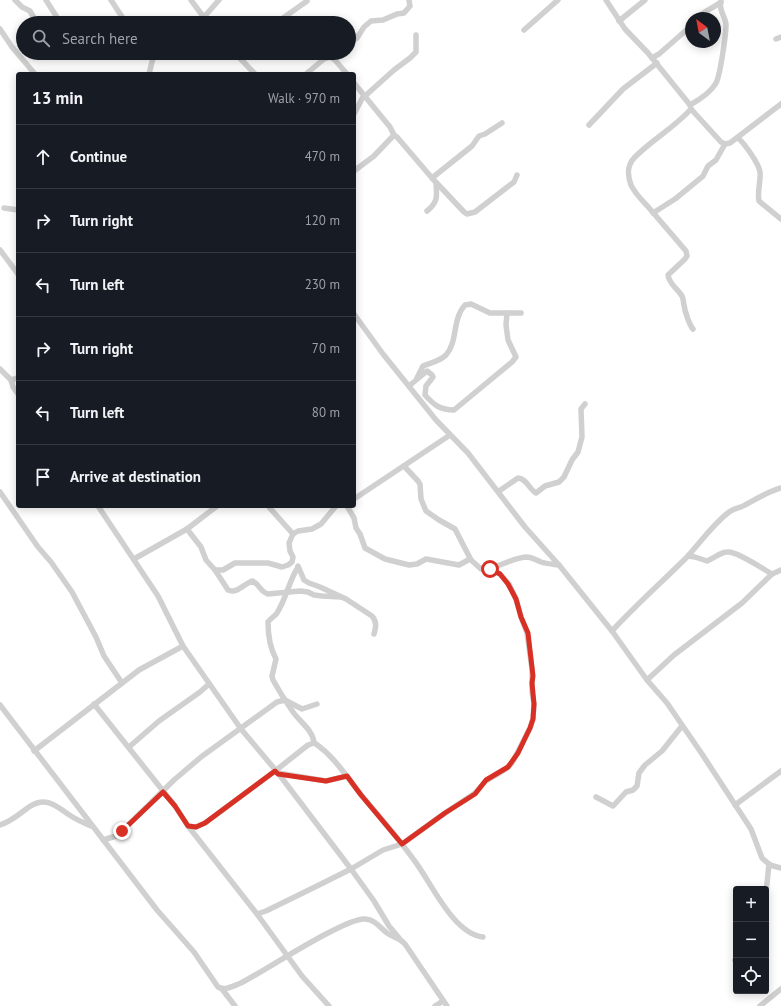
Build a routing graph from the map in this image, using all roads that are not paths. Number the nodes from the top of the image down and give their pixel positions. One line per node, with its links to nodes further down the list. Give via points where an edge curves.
1 (15, 0): 13 (street)
2 (46, 0): 14 (street)
3 (111, 0): 15 (street)
4 (191, 0): 16 (street)
5 (219, 0): 17 (street)
6 (409, 0): 24 (street, via 410,6 406,12 383,20 371,21)
7 (558, 0): 21 (street)
8 (606, 0): 19 (street)
9 (645, 0): 19 (street)
10 (307, 1): 18 (street)
11 (722, 1): 12 (street); 41 (street, via 720,6 726,25 717,81)
12 (705, 12)
13 (33, 16)
14 (54, 16)
15 (121, 16)
16 (201, 16)
17 (207, 16)
18 (286, 16)
19 (619, 21): 26 (street)
20 (0, 29): 25 (street)
21 (524, 30)
22 (685, 31): 26 (street)
23 (416, 34): 39 (street, via 416,52)
24 (356, 38)
25 (16, 52)
26 (652, 58): 32 (street)
27 (23, 60): 33 (street)
28 (152, 60): 34 (street)
29 (242, 60): 35 (street)
30 (325, 60): 36 (street)
31 (335, 60): 37 (street)
32 (656, 63): 41 (street); 44 (street, via 623,89)
33 (33, 72)
34 (149, 72)
35 (253, 72)
36 (309, 72)
37 (345, 72)
38 (356, 84): 39 (street)
39 (365, 95): 42 (street); 45 (street)
40 (781, 104): 46 (street)
41 (691, 107): 47 (street); 55 (street, via 684,117 630,163 631,186)
42 (356, 111)
43 (502, 123): 50 (street, via 479,136 472,146)
44 (589, 125)
45 (394, 135): 48 (street, via 374,156); 50 (street)
46 (738, 138): 47 (street); 56 (street, via 747,146 760,171 759,201)
47 (725, 144): 55 (street, via 703,176 675,200)
48 (356, 170)
49 (517, 175): 51 (street, via 514,182 475,212 467,214)
50 (432, 178): 51 (street)
51 (436, 183): 54 (street, via 436,199)
52 (4, 208): 53 (street)
53 (16, 210)
54 (427, 211)
55 (654, 213): 62 (street, via 686,251 685,259 668,275 669,281 684,300 689,324)
56 (781, 219)
57 (0, 250): 58 (street)
58 (16, 271)
59 (507, 313): 60 (street); 66 (street, via 490,312 471,304 465,305 456,322 451,347 446,355 423,366); 66 (street, via 508,340 516,357 454,410 435,407 425,395 426,386 433,377 429,372)
60 (521, 313)
61 (356, 317): 67 (street)
62 (693, 329)
63 (0, 369): 65 (street)
64 (16, 379): 65 (street)
65 (11, 380): 68 (street)
66 (416, 380): 67 (street)
67 (409, 386): 70 (street)
68 (16, 391)
69 (585, 404): 73 (street, via 581,409 582,432 578,452 564,477 536,493 522,478)
70 (450, 435): 71 (street); 73 (street)
71 (404, 466): 75 (street); 86 (street, via 420,484 421,499 426,511 455,528)
72 (781, 488): 83 (street, via 729,512)
73 (499, 491): 87 (street)
74 (0, 492): 99 (street, via 72,592 104,656)
75 (356, 498)
76 (99, 508): 85 (street)
77 (213, 508): 81 (street)
78 (270, 508): 82 (street)
79 (334, 508): 82 (street, via 321,524)
80 (348, 508): 86 (street, via 365,548 385,559 412,565 426,559 459,565)
81 (187, 529): 85 (street); 90 (street)
82 (293, 534): 84 (street, via 289,543)
83 (688, 556): 92 (street, via 707,560 723,552 729,552 738,554); 95 (street)
84 (293, 557): 88 (street); 90 (street, via 292,562 282,567 235,563 223,570)
85 (134, 558): 97 (street, via 158,596)
86 (470, 558): 89 (street, via 481,569)
87 (559, 565): 89 (street, via 526,557); 95 (street)
88 (298, 567): 93 (street); 94 (street, via 304,580)
89 (490, 569): 120 (street, via 500,574 508,584 528,633 533,676 533,719 518,753 508,767 486,780 475,794)
90 (215, 570): 93 (street, via 228,590 236,591 252,581 263,593)
91 (781, 570): 92 (street)
92 (772, 574): 98 (street, via 742,603 674,655)
93 (287, 592): 94 (street, via 300,591); 101 (street, via 277,612 268,622 269,640 276,659 272,676)
94 (341, 597): 96 (street, via 372,616 376,624)
95 (612, 631): 98 (street)
96 (374, 634)
97 (183, 646): 99 (street, via 139,670); 100 (street)
98 (647, 680): 105 (street)
99 (122, 683): 102 (street)
100 (209, 684): 106 (street); 108 (street)
101 (285, 700): 103 (street, via 302,709); 106 (street, via 277,702); 107 (street, via 312,735)
102 (94, 704): 108 (street); 109 (street)
103 (317, 704)
104 (0, 705): 109 (street)
105 (682, 726): 114 (street, via 662,751 645,765 633,790 626,792 613,806); 115 (street)
106 (241, 729): 111 (street); 113 (street, via 200,757)
107 (314, 743): 111 (street, via 304,747); 112 (street, via 336,761)
108 (129, 747): 113 (street)
109 (34, 751): 118 (street)
110 (781, 771): 115 (street)
111 (276, 772): 112 (street, via 326,781); 117 (street, via 205,823 196,827); 123 (street)
112 (347, 776): 120 (street)
113 (163, 792): 117 (street); 119 (street, via 116,836)
114 (596, 797)
115 (735, 805): 121 (street, via 750,829 762,858)
116 (0, 825): 118 (street, via 29,807 43,802 53,803 72,817)
117 (188, 826): 125 (street)
118 (93, 827): 119 (street)
119 (103, 840): 129 (street)
120 (402, 844): 123 (street, via 383,850); 126 (street, via 445,908 472,934)
121 (769, 864): 122 (street); 124 (street)
122 (781, 868)
123 (351, 869): 125 (street); 127 (street, via 389,926)
124 (767, 886)
125 (257, 914): 128 (street)
126 (483, 937)
127 (400, 938): 128 (street, via 387,933 372,920 363,918 325,935); 131 (street)
128 (288, 957): 129 (street, via 241,984); 133 (street)
129 (222, 989): 132 (street)
130 (781, 989): 135 (street)
131 (445, 1004): 134 (street)
132 (235, 1006)
133 (329, 1006)
134 (435, 1006)
135 (760, 1006)

